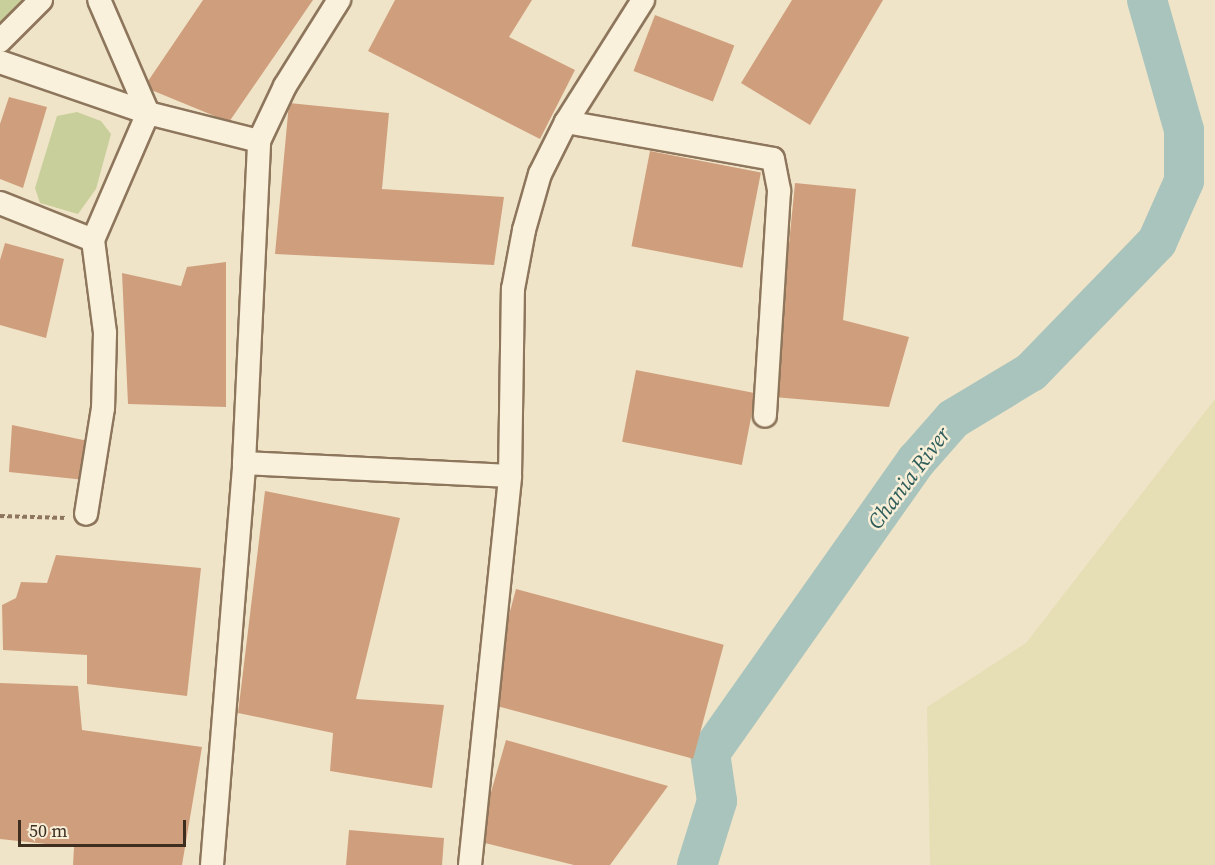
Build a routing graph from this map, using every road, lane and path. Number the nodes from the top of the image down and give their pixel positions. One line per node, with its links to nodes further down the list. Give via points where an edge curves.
1 (41, 0): 5 (street)
2 (99, 0): 7 (street)
3 (339, 0): 9 (street, via 285,86)
4 (643, 0): 8 (street)
5 (0, 41)
6 (0, 62): 7 (street)
7 (148, 113): 9 (street); 11 (street)
8 (566, 122): 12 (street, via 773,159 779,191); 14 (street, via 540,174 513,289)
9 (259, 141): 13 (street)
10 (0, 203): 11 (street)
11 (93, 240): 15 (street, via 105,333 102,408)
12 (765, 416)
13 (244, 463): 14 (street); 17 (street)
14 (510, 476): 18 (street)
15 (86, 514): 16 (path, via 79,519)
16 (0, 516)
17 (212, 865)
18 (470, 865)

